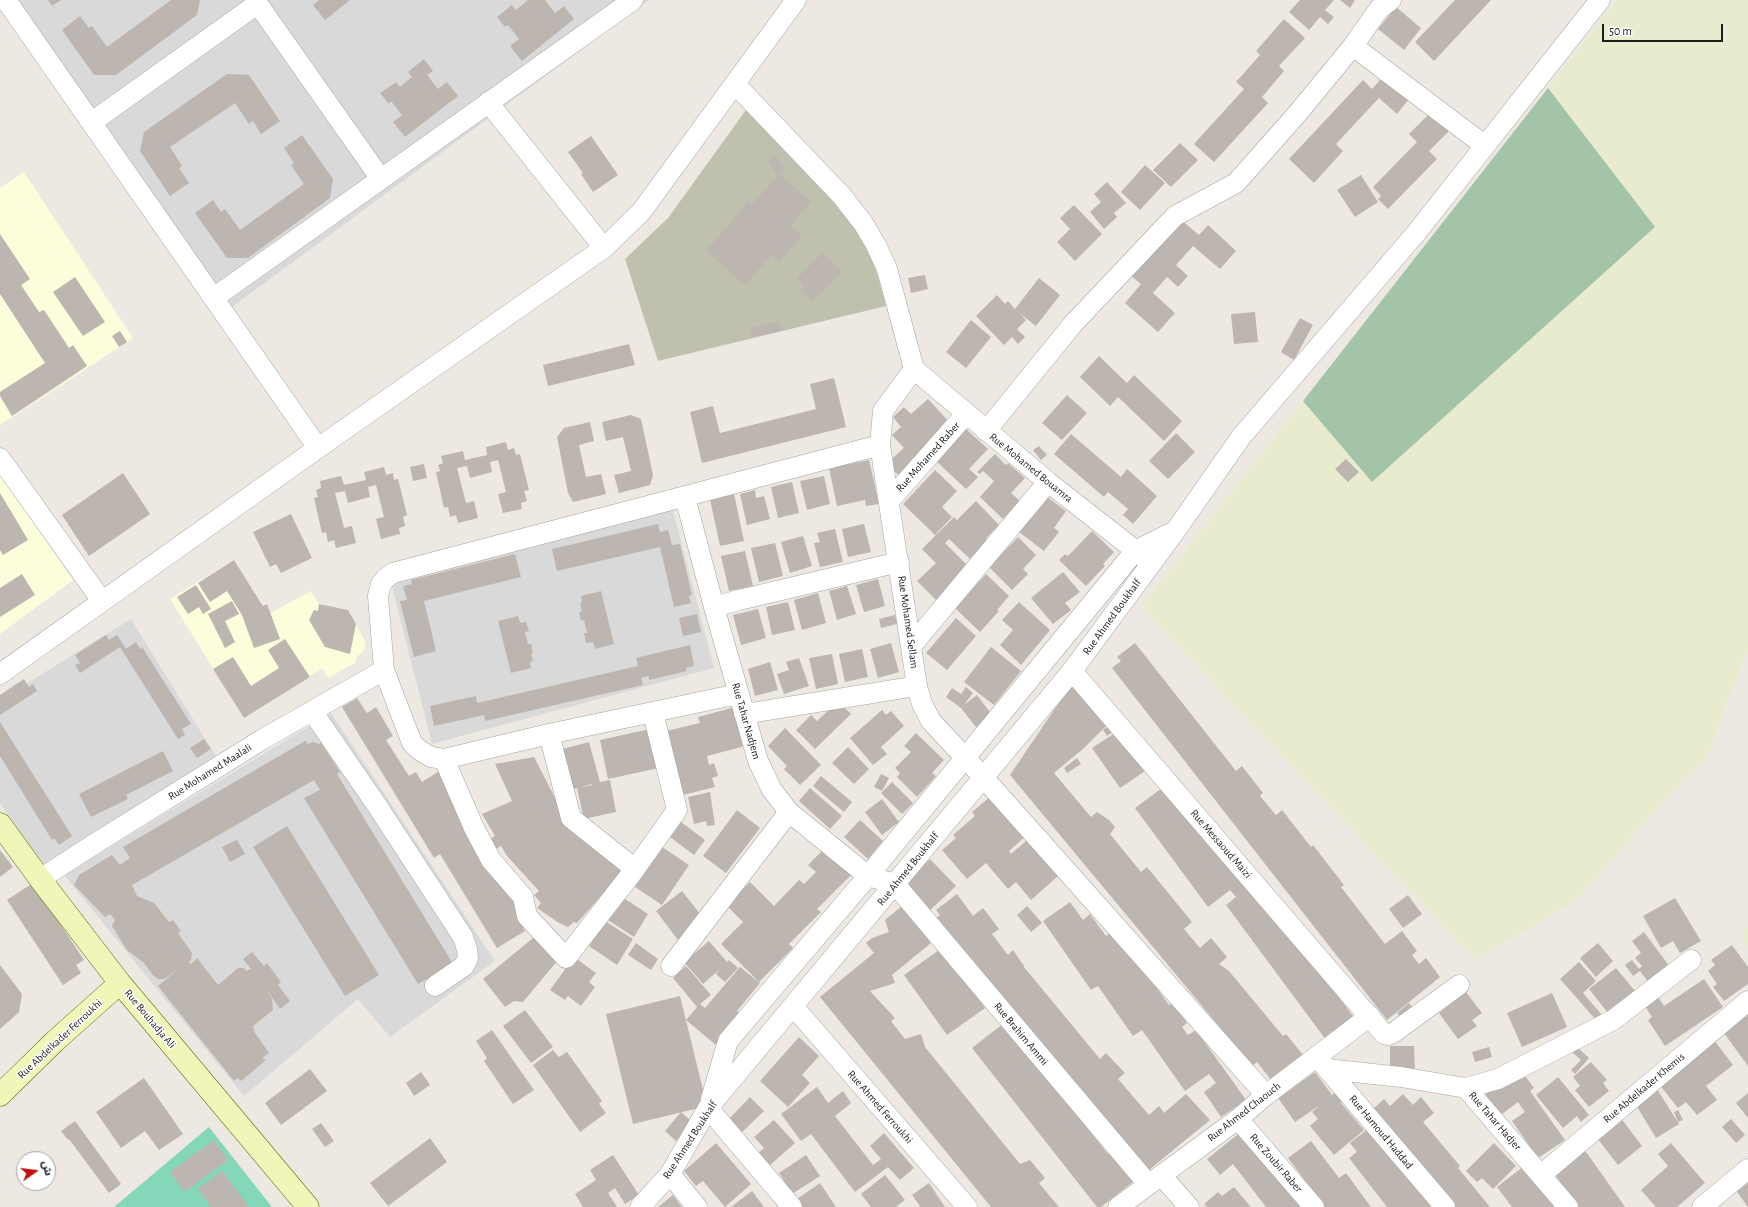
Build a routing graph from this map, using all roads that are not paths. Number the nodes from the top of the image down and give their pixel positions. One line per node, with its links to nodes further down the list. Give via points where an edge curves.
1 (6, 0): 10 (street)
2 (796, 0): 8 (street)
3 (1390, 0): 7 (street, via 1379,9)
4 (1600, 0): 11 (street, Rue Ahmed Boukhalf)
5 (256, 2): 10 (street); 12 (street)
6 (621, 3): 9 (street)
7 (1353, 46): 11 (street); 17 (street, via 1236,183 1175,216 1073,324)
8 (736, 84): 13 (street, via 641,212); 15 (street, via 842,196 863,223 888,269)
9 (488, 102): 12 (street); 13 (street)
10 (92, 122): 14 (street)
11 (1484, 145): 24 (street, Rue Ahmed Boukhalf, via 1417,232 1241,437)
12 (380, 179): 14 (street)
13 (604, 248): 19 (street)
14 (215, 297): 19 (street)
15 (914, 369): 16 (street, Rue Mohamed Bouamra); 18 (street, Rue Mohamed Sellam, via 883,410)
16 (966, 414): 17 (street, Rue Mohamed Bouamra); 23 (street, Rue Mohamed Raber)
17 (986, 431): 21 (street, Rue Mohamed Bouamra)
18 (880, 445): 22 (street); 23 (street, Rue Mohamed Sellam)
19 (318, 448): 28 (street)
20 (0, 458): 28 (street)
21 (1048, 482): 25 (street, Rue Mohamed Bouamra); 30 (street)
22 (685, 497): 29 (street, Rue Tahar Nadjem); 31 (street, via 393,573 382,584 378,596)
23 (889, 501): 26 (street, Rue Mohamed Sellam)
24 (1176, 530): 25 (street); 27 (street, Rue Ahmed Boukhalf)
25 (1135, 551): 27 (street, Rue Mohamed Bouamra); 40 (street)
26 (899, 562): 29 (street); 30 (street, Rue Mohamed Sellam)
27 (1151, 563): 32 (street, Rue Ahmed Boukhalf)
28 (102, 601): 33 (street)
29 (714, 607): 35 (street, Rue Tahar Nadjem)
30 (912, 645): 34 (street, Rue Mohamed Sellam)
31 (384, 670): 36 (street, Rue Mohamed Maalali); 41 (street, via 412,743 430,757)
32 (1072, 671): 42 (street, Rue Ahmed Boukhalf); 56 (street, Rue Messaoud Maizi)
33 (0, 674)
34 (917, 686): 38 (street); 40 (street, Rue Mohamed Sellam, via 922,704 931,721)
35 (738, 694): 37 (street); 38 (street, Rue Tahar Nadjem)
36 (312, 711): 47 (street, Rue Mohamed Maalali, via 208,773); 53 (street, via 462,937 468,958 464,966)
37 (653, 713): 39 (street); 45 (street, via 677,810)
38 (744, 714): 43 (street, Rue Tahar Nadjem, via 758,761 772,790)
39 (549, 734): 41 (street); 45 (street, via 571,818)
40 (965, 757): 42 (street, Rue Mohamed Sellam); 46 (street)
41 (444, 759): 45 (street, via 491,860 523,897 527,916 566,958)
42 (983, 777): 48 (street, Rue Ahmed Boukhalf); 60 (street, Rue Mohamed Sellam)
43 (789, 812): 46 (street, Rue Tahar Nadjem); 50 (street)
44 (0, 824): 47 (main road, Rue Bouhadja Ali)
45 (635, 869)
46 (868, 876): 48 (street, Rue Tahar Nadjem); 61 (street, via 728,1041)
47 (40, 880): 51 (main road, Rue Bouhadja Ali)
48 (895, 884): 55 (street, Rue Ahmed Boukhalf); 66 (street, Rue Brahim Ammi)
49 (1691, 960): 58 (street, via 1613,1020 1498,1079)
50 (671, 966)
51 (120, 983): 59 (main road, Rue Abdelkader Ferroukhi); 67 (main road, Rue Bouhadja Ali)
52 (1459, 985): 56 (street, Rue Messaoud Maizi, via 1388,1035 1384,1034)
53 (435, 986)
54 (1748, 1001): 65 (street, Rue Abdelkader Khemis)
55 (793, 1006): 61 (street, Rue Ahmed Boukhalf); 71 (street, Rue Ahmed Ferroukhi)
56 (1370, 1016): 57 (street, Rue Ahmed Chaouch)
57 (1322, 1063): 58 (street, Rue Tahar Hadjer); 60 (street, Rue Ahmed Chaouch); 75 (street, Rue Hamoud Haddad)
58 (1466, 1088): 65 (street, Rue Tahar Hadjer)
59 (0, 1095)
60 (1266, 1095): 62 (street, Rue Ahmed Chaouch)
61 (708, 1108): 64 (street, Rue Ahmed Boukhalf); 70 (street)
62 (1238, 1119): 66 (street, Rue Ahmed Chaouch); 74 (street, Rue Zoubir Raber)
63 (1748, 1169): 77 (street)
64 (670, 1174): 68 (street, Rue Ahmed Boukhalf); 69 (street)
65 (1541, 1175): 76 (street, Rue Tahar Hadjer)
66 (1154, 1180): 72 (street, Rue Ahmed Chaouch); 73 (street, Rue Brahim Ammi)
67 (308, 1207)
68 (640, 1207)
69 (697, 1207)
70 (792, 1207)
71 (967, 1207)
72 (1118, 1207)
73 (1189, 1207)
74 (1314, 1207)
75 (1445, 1207)
76 (1568, 1207)
77 (1702, 1207)

